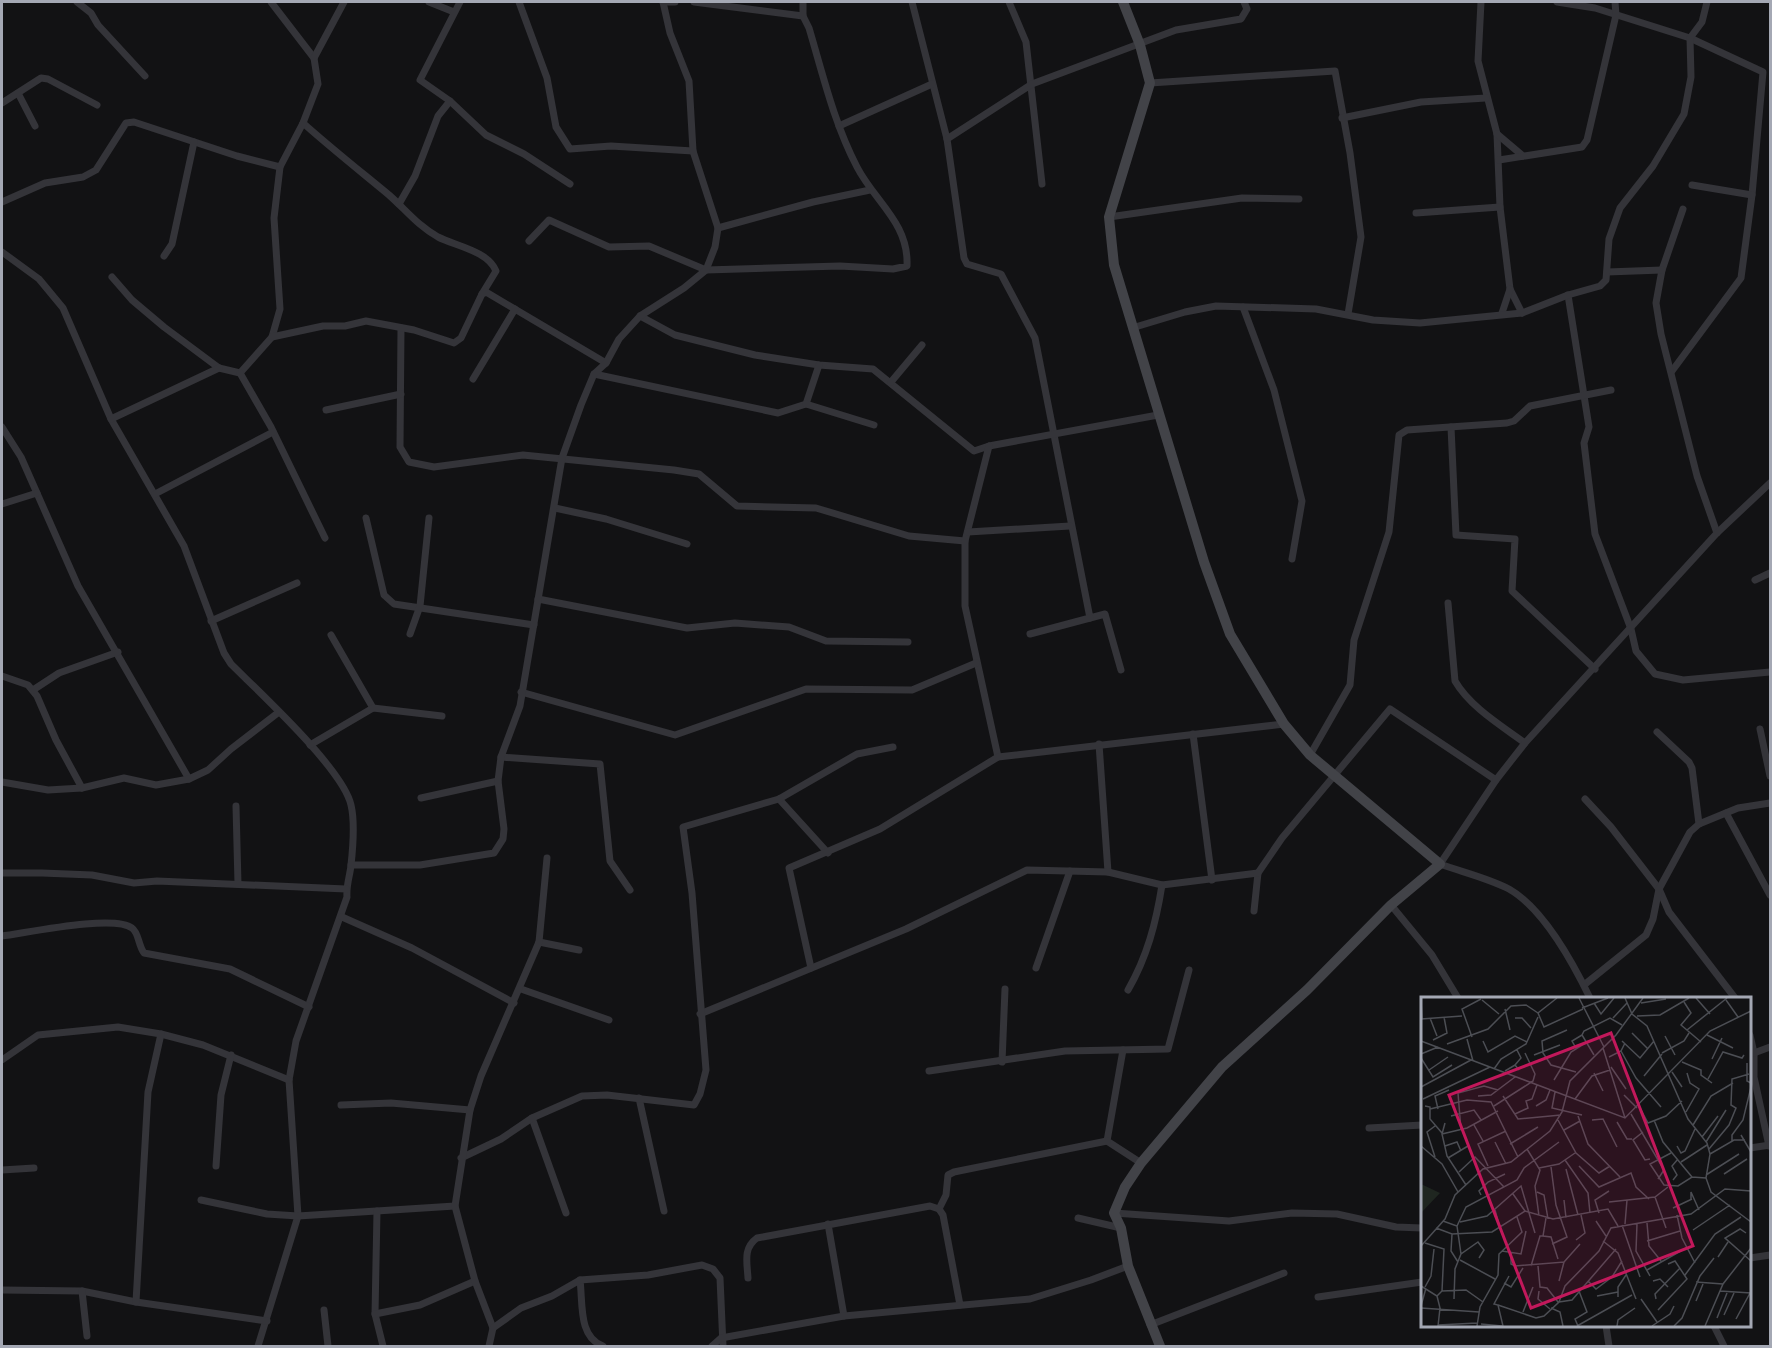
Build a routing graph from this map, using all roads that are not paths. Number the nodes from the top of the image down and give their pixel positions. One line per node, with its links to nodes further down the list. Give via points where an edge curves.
1 (77, 2): 25 (street)
2 (271, 2): 24 (street)
3 (344, 2): 24 (street)
4 (429, 2): 19 (street)
5 (460, 2): 19 (street)
6 (519, 2): 41 (street, via 547,78 556,127 570,149 611,146)
7 (663, 2): 8 (street); 41 (street, via 670,33 689,81)
8 (675, 2)
9 (693, 2): 21 (street)
10 (803, 2): 21 (street)
11 (912, 2): 27 (street)
12 (1009, 2): 28 (street, via 1026,42)
13 (1123, 2): 23 (street)
14 (1244, 2): 23 (street, via 1247,9 1241,19 1176,30)
15 (1481, 2): 30 (street, via 1478,61)
16 (1557, 2): 20 (street)
17 (1615, 2): 20 (street)
18 (1707, 2): 22 (street, via 1702,22)
19 (454, 12): 31 (street, via 420,80)
20 (1616, 15): 22 (street); 42 (street, via 1587,140 1581,147)
21 (803, 16): 37 (street)
22 (1690, 38): 49 (street, via 1763,72); 63 (street, via 1691,77 1684,114 1653,166 1620,208 1609,239)
23 (1140, 45): 26 (street); 28 (street)
24 (314, 58): 35 (street, via 318,84)
25 (146, 76)
26 (1150, 83): 34 (street, via 1335,71); 56 (street)
27 (932, 84): 37 (street); 39 (street)
28 (1032, 84): 39 (street); 46 (street)
29 (18, 93): 32 (street); 33 (street, via 41,78 48,79); 36 (street)
30 (1486, 98): 34 (street, via 1421,102); 38 (street)
31 (450, 101): 45 (street, via 486,135); 52 (street, via 438,116 415,176)
32 (2, 103)
33 (97, 105)
34 (1342, 118): 72 (street, via 1361,237)
35 (303, 123): 44 (street); 52 (street)
36 (35, 126)
37 (839, 126): 48 (street)
38 (1497, 134): 42 (street); 43 (street)
39 (947, 139): 97 (street, via 964,258 967,264 1001,274 1030,326)
40 (194, 142): 44 (street); 51 (street, via 134,122 126,123 96,170 83,177 45,183); 60 (street, via 172,244)
41 (693, 151): 57 (street)
42 (1523, 156): 43 (street)
43 (1499, 160): 53 (street)
44 (280, 167): 76 (street, via 274,218 280,309)
45 (570, 184)
46 (1042, 184)
47 (1692, 185): 49 (street)
48 (870, 190): 57 (street); 61 (street, via 901,228 907,266)
49 (1752, 195): 81 (street, via 1741,278)
50 (1299, 199): 56 (street, via 1242,198)
51 (2, 202)
52 (399, 204): 66 (street, via 438,237 468,248 494,264 496,272)
53 (1500, 207): 55 (street); 65 (street)
54 (1683, 209): 62 (street)
55 (1416, 213)
56 (1109, 217): 75 (street, via 1114,265)
57 (718, 228): 61 (street)
58 (529, 240): 61 (street, via 549,220 609,246 649,246)
59 (2, 252): 92 (street, via 39,279 63,308)
60 (164, 256)
61 (706, 270): 73 (street)
62 (1662, 270): 63 (street); 81 (street, via 1656,303)
63 (1607, 272): 67 (street, via 1600,286)
64 (112, 277): 80 (street, via 132,300)
65 (1510, 289): 70 (street); 71 (street)
66 (482, 294): 69 (street, via 490,293); 74 (street, via 461,338 454,343)
67 (1568, 295): 71 (street); 88 (street)
68 (1243, 307): 72 (street); 75 (street, via 1216,306); 113 (street, via 1274,390 1302,501)
69 (515, 309): 78 (street); 84 (street)
70 (1502, 313): 71 (street); 72 (street, via 1420,322 1373,320)
71 (1522, 313)
72 (1348, 314)
73 (640, 316): 78 (street, via 619,339); 79 (street, via 675,335 755,355)
74 (401, 328): 76 (street, via 366,321); 87 (street)
75 (1131, 328): 91 (street)
76 (272, 337): 82 (street)
77 (922, 345): 85 (street)
78 (606, 363): 83 (street)
79 (819, 365): 85 (street, via 873,369); 89 (street)
80 (219, 368): 82 (street); 92 (street)
81 (1672, 371): 109 (street, via 1697,476)
82 (240, 373): 96 (street)
83 (594, 374): 89 (street, via 778,412); 99 (street)
84 (473, 379)
85 (891, 382): 98 (street, via 974,451)
86 (1611, 390): 88 (street)
87 (401, 394): 90 (street); 99 (street, via 400,447 409,462 434,467 523,455)
88 (1582, 394): 95 (street, via 1530,406 1507,423); 123 (street, via 1589,427 1584,443 1594,534)
89 (806, 404): 93 (street)
90 (326, 410)
91 (1158, 415): 97 (street); 139 (street, via 1230,634)
92 (111, 419): 102 (street)
93 (874, 425)
94 (2, 427): 101 (street)
95 (1451, 427): 130 (street, via 1456,535 1515,539 1512,591); 147 (street, via 1407,430 1399,435 1389,532 1354,640 1350,685)
96 (273, 432): 102 (street); 110 (street)
97 (1055, 433): 98 (street); 107 (street)
98 (989, 446): 108 (street)
99 (562, 458): 104 (street); 111 (street, via 699,474 736,507 816,508 909,536)
100 (1770, 483): 109 (street)
101 (37, 493): 103 (street); 128 (street, via 78,586)
102 (155, 494): 121 (street, via 184,546)
103 (2, 504)
104 (555, 508): 112 (street); 117 (street)
105 (366, 518): 119 (street, via 384,595 394,604)
106 (429, 518): 119 (street)
107 (1070, 526): 108 (street); 120 (street)
108 (968, 532): 111 (street)
109 (1717, 532): 123 (street)
110 (325, 538)
111 (965, 541): 129 (street, via 965,606)
112 (687, 544)
113 (1292, 559)
114 (1770, 573): 115 (street)
115 (1755, 580)
116 (297, 583): 121 (street)
117 (538, 599): 122 (street); 127 (street, via 687,628 735,623 789,627 826,641)
118 (1448, 603): 143 (street, via 1455,681 1490,717)
119 (420, 606): 122 (street); 124 (street)
120 (1090, 618): 125 (street); 131 (street, via 1105,614)
121 (211, 621): 137 (street, via 231,664)
122 (534, 625): 135 (street)
123 (1631, 629): 130 (street); 132 (street, via 1636,651 1655,674 1683,680)
124 (410, 634)
125 (1030, 634)
126 (331, 635): 136 (street)
127 (908, 642)
128 (118, 652): 134 (street, via 59,673); 152 (street)
129 (976, 663): 135 (street, via 912,690 806,688 675,735); 149 (street)
130 (1595, 669): 143 (street)
131 (1121, 670)
132 (1770, 672)
133 (2, 676): 134 (street)
134 (33, 690): 156 (street)
135 (522, 692): 148 (street)
136 (373, 708): 138 (street); 145 (street)
137 (279, 712): 145 (street); 152 (street, via 208,770)
138 (442, 716)
139 (1284, 724): 142 (street); 147 (street)
140 (1760, 729): 151 (street)
141 (1656, 732): 163 (street, via 1692,768)
142 (1193, 734): 144 (street); 172 (street)
143 (1526, 743): 153 (street)
144 (1099, 744): 149 (street); 169 (street)
145 (310, 745): 167 (street, via 352,807)
146 (893, 747): 158 (street, via 857,754)
147 (1310, 755): 150 (street)
148 (501, 757): 154 (street); 177 (street, via 600,764 610,861)
149 (998, 757): 164 (street, via 880,829)
150 (1333, 776): 153 (street, via 1390,709); 166 (street); 171 (street)
151 (1770, 776)
152 (189, 779): 156 (street, via 156,785 124,778)
153 (1496, 780): 166 (street)
154 (498, 781): 157 (street); 167 (street, via 504,829 494,853 420,865)
155 (2, 782): 156 (street, via 48,790)
156 (82, 788)
157 (421, 798)
158 (779, 799): 164 (street); 197 (street, via 683,827)
159 (1585, 799): 176 (street)
160 (1770, 803): 162 (street)
161 (236, 806): 173 (street)
162 (1726, 813): 163 (street); 178 (street)
163 (1699, 824): 176 (street, via 1680,848)
164 (828, 853): 185 (street, via 789,868)
165 (547, 858): 183 (street)
166 (1440, 864): 179 (street); 188 (street, via 1508,889 1524,901 1539,914)
167 (351, 865): 175 (street)
168 (1070, 871): 169 (street); 185 (street, via 1027,870 906,929); 186 (street)
169 (1108, 872): 174 (street)
170 (2, 873): 173 (street, via 92,875 134,883)
171 (1258, 873): 172 (street); 180 (street)
172 (1212, 880): 174 (street)
173 (238, 884): 175 (street)
174 (1162, 885): 191 (street, via 1157,918 1142,966)
175 (346, 889): 181 (street)
176 (1659, 889): 188 (street, via 1646,935); 194 (street, via 1669,912)
177 (630, 890)
178 (1770, 896)
179 (1391, 905): 192 (street, via 1432,955); 219 (street, via 1307,990 1222,1067)
180 (1254, 911)
181 (342, 917): 195 (street, via 412,948); 196 (street)
182 (2, 936): 196 (street, via 84,924 120,924 136,932 144,952 230,969)
183 (539, 942): 184 (street); 189 (street)
184 (579, 950)
185 (811, 968): 197 (street)
186 (1036, 968)
187 (1189, 970): 202 (street, via 1168,1049)
188 (1584, 985): 193 (street)
189 (521, 989): 195 (street); 198 (street)
190 (1005, 990): 206 (street)
191 (1128, 990)
192 (1457, 997)
193 (1589, 997)
194 (1733, 997)
195 (514, 1003): 211 (street)
196 (309, 1007): 208 (street, via 296,1041)
197 (700, 1014): 209 (street, via 706,1070 693,1105)
198 (609, 1020)
199 (161, 1034): 204 (street); 205 (street, via 118,1027 38,1035); 246 (street, via 148,1092)
200 (1751, 1042): 203 (street)
201 (1770, 1047): 203 (street)
202 (1123, 1050): 206 (street, via 1065,1051); 215 (street)
203 (1754, 1053): 216 (street, via 1754,1077)
204 (231, 1055): 208 (street); 220 (street, via 221,1095)
205 (2, 1060)
206 (1002, 1062): 207 (street)
207 (928, 1071)
208 (288, 1080): 230 (street)
209 (639, 1098): 212 (street, via 582,1096); 227 (street)
210 (340, 1105): 211 (street, via 391,1103)
211 (470, 1110): 218 (street)
212 (532, 1118): 218 (street, via 501,1140); 228 (street)
213 (1421, 1125): 214 (street)
214 (1369, 1128)
215 (1107, 1141): 219 (street); 225 (street, via 954,1172 948,1175 946,1195)
216 (1770, 1145): 217 (street)
217 (1751, 1148)
218 (461, 1158): 224 (street)
219 (1141, 1162): 229 (street)
220 (216, 1166)
221 (34, 1168): 222 (street)
222 (2, 1170)
223 (201, 1200): 230 (street, via 267,1214)
224 (455, 1206): 226 (street); 241 (street)
225 (939, 1209): 232 (street, via 930,1206); 247 (street)
226 (377, 1211): 230 (street); 249 (street)
227 (664, 1211)
228 (566, 1213)
229 (1114, 1213): 233 (street); 234 (street, via 1229,1221 1292,1213 1337,1214 1396,1227)
230 (298, 1216): 251 (street)
231 (1078, 1218): 233 (street)
232 (828, 1224): 239 (street, via 757,1238 749,1244 746,1254); 250 (street)
233 (1121, 1228): 237 (street)
234 (1421, 1228)
235 (1770, 1255): 236 (street)
236 (1751, 1258)
237 (1128, 1266): 247 (street, via 1030,1299); 252 (street)
238 (1284, 1273): 252 (street)
239 (748, 1278)
240 (580, 1280): 255 (street, via 521,1308); 257 (street, via 648,1275 702,1265 713,1269 720,1278); 263 (street, via 584,1326)
241 (475, 1281): 249 (street, via 420,1305); 255 (street)
242 (1421, 1282): 245 (street)
243 (2, 1290): 244 (street)
244 (82, 1291): 246 (street); 256 (street)
245 (1318, 1297)
246 (136, 1302): 251 (street)
247 (960, 1305): 250 (street)
248 (324, 1310): 260 (street)
249 (375, 1314): 261 (street)
250 (844, 1316): 257 (street)
251 (267, 1321): 259 (street)
252 (1150, 1325): 258 (street)
253 (1606, 1327): 266 (street)
254 (1714, 1327): 267 (street)
255 (493, 1328): 262 (street)
256 (87, 1335)
257 (721, 1338): 264 (street); 265 (street)
258 (1158, 1346)
259 (258, 1347)
260 (328, 1347)
261 (383, 1347)
262 (489, 1347)
263 (603, 1347)
264 (711, 1347)
265 (723, 1347)
266 (1609, 1347)
267 (1724, 1347)

